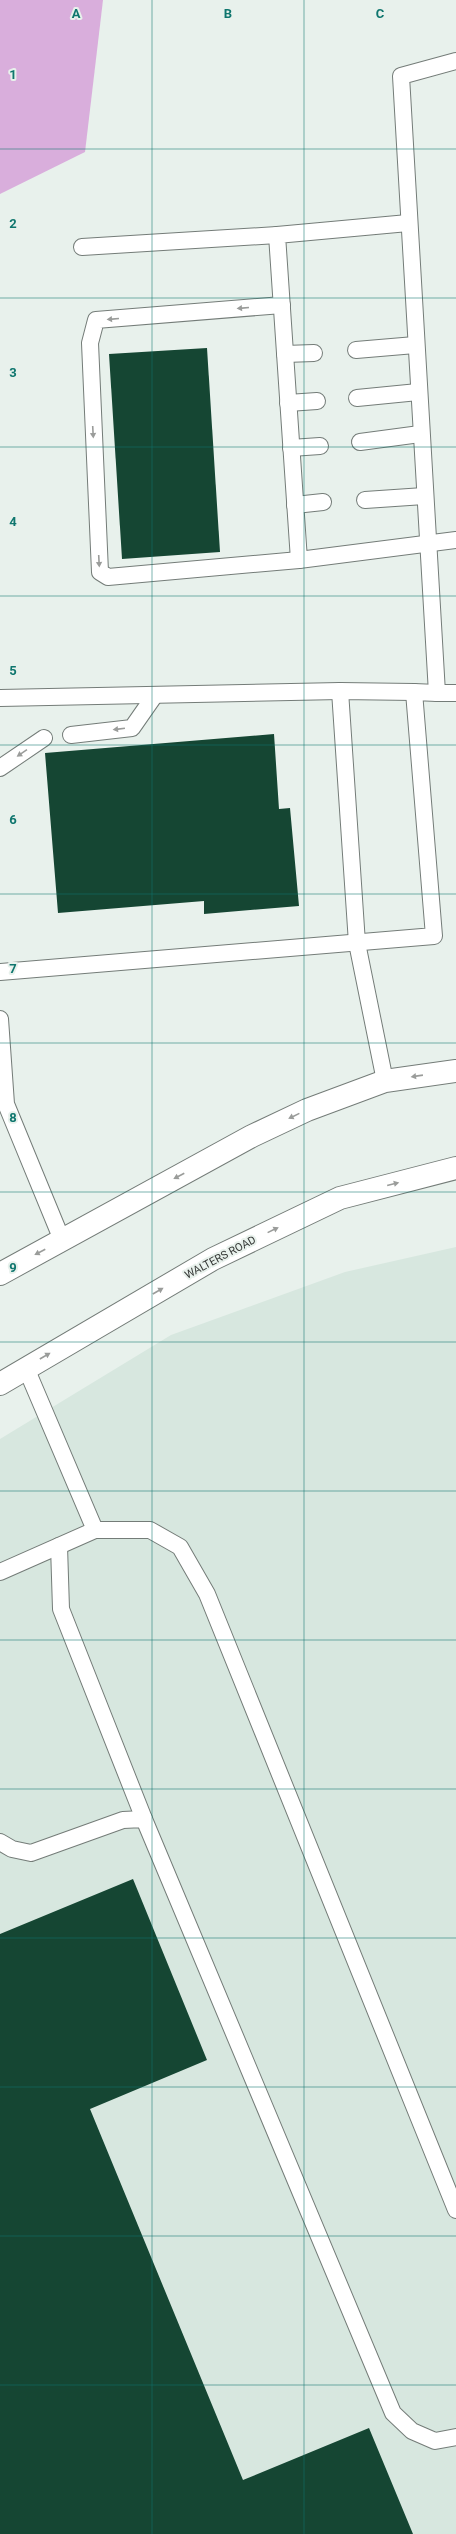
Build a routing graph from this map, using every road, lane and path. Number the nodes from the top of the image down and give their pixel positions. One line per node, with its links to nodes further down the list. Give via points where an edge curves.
1 (456, 61): 2 (lane, via 401,76)
2 (408, 224): 3 (lane); 6 (lane)
3 (278, 235): 4 (lane); 5 (lane)
4 (82, 247)
5 (282, 305): 9 (lane); 24 (lane, one-way to 24, via 96,320 90,343 100,572 108,577)
6 (415, 345): 7 (lane); 10 (lane)
7 (356, 350)
8 (314, 353): 9 (lane)
9 (285, 354): 13 (lane)
10 (418, 392): 11 (lane); 14 (lane)
11 (357, 398)
12 (317, 401): 13 (lane)
13 (288, 403): 17 (lane)
14 (420, 434): 15 (lane); 18 (lane)
15 (360, 442)
16 (320, 446): 17 (lane)
17 (291, 448): 21 (lane)
18 (424, 496): 19 (lane); 23 (lane)
19 (364, 500)
20 (323, 502): 21 (lane)
21 (295, 504): 24 (lane)
22 (456, 540): 23 (lane)
23 (427, 544): 24 (lane); 27 (lane)
24 (300, 560)
25 (340, 691): 26 (lane); 29 (lane); 34 (lane)
26 (414, 692): 27 (lane); 34 (lane, via 434,936)
27 (437, 693): 28 (lane)
28 (456, 693)
29 (155, 695): 30 (lane); 31 (lane, one-way to 31, via 132,728)
30 (0, 698)
31 (71, 735)
32 (44, 738): 33 (lane, one-way to 33)
33 (0, 768)
34 (357, 943): 35 (lane); 38 (lane)
35 (0, 972)
36 (0, 1019): 40 (lane, via 6,1104)
37 (456, 1071): 38 (street, one-way to 38)
38 (385, 1081): 40 (street, one-way to 40, via 307,1110 252,1136)
39 (456, 1168): 42 (street, WALTERS ROAD, one-way to 39, via 213,1259 340,1198)
40 (62, 1240): 41 (street, one-way to 41)
41 (0, 1274)
42 (26, 1368): 43 (street, WALTERS ROAD); 44 (lane)
43 (0, 1384)
44 (95, 1530): 45 (lane); 49 (lane, via 150,1530 180,1547 207,1594)
45 (58, 1546): 46 (lane); 47 (lane, via 61,1609)
46 (0, 1572)
47 (144, 1819): 48 (lane, via 123,1820 31,1853 12,1849); 50 (lane, via 393,2412 412,2431 435,2441)
48 (0, 1842)
49 (456, 2210)
50 (456, 2437)

